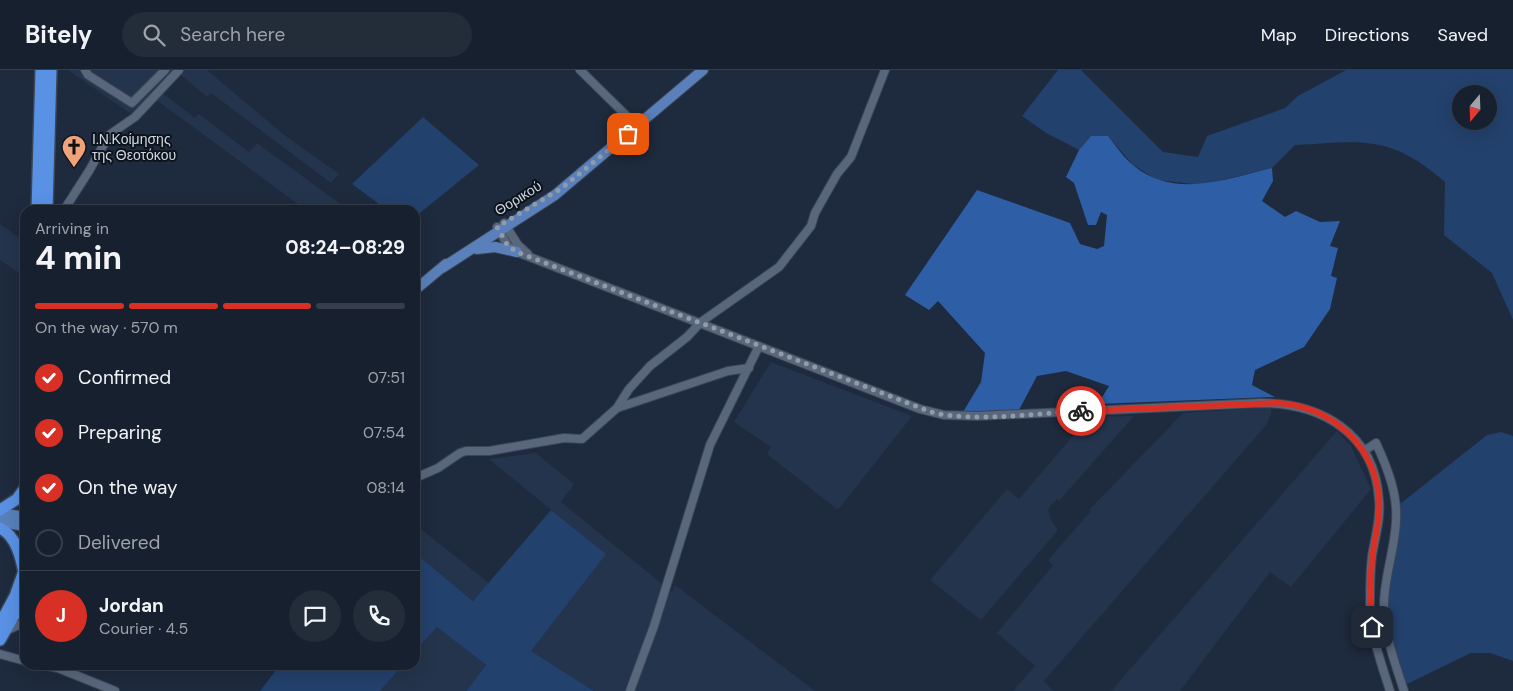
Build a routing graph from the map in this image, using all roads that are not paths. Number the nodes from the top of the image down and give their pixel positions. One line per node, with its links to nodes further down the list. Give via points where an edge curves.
1 (41, 70): 10 (highway)
2 (50, 70): 11 (highway)
3 (85, 70): 4 (street, via 132,103)
4 (165, 70)
5 (180, 70): 12 (street, via 135,117 108,135)
6 (580, 70): 9 (street)
7 (703, 70): 9 (main road, Θορικού)
8 (885, 70): 19 (street, via 851,157 837,174 810,226 779,267)
9 (637, 126): 13 (main road, Θορικού, via 562,188)
10 (37, 205)
11 (47, 205)
12 (67, 205)
13 (502, 228): 14 (street, via 508,246); 15 (main road, Θορικού); 16 (street); 17 (main road, Θορικού)
14 (517, 252): 15 (main road, via 495,247); 16 (street)
15 (463, 255): 17 (main road, Θορικού)
16 (534, 258): 19 (street)
17 (442, 268): 18 (main road, Θορικού)
18 (420, 286)
19 (701, 322): 20 (street); 22 (street, via 650,366)
20 (759, 346): 21 (street); 23 (street, via 920,409 944,415 1288,404 1336,421)
21 (749, 368): 22 (street, via 728,371); 41 (street, via 710,445 654,626)
22 (617, 408): 24 (street, via 582,439 564,438 489,451 460,452)
23 (1364, 451): 42 (street, via 1379,498 1371,575 1372,627); 43 (street, via 1376,443 1388,470 1394,499 1396,520 1384,603 1385,625)
24 (420, 476)
25 (20, 495): 26 (highway)
26 (0, 511): 27 (main road)
27 (20, 516)
28 (0, 522): 29 (main road)
29 (20, 525)
30 (0, 528): 31 (highway, via 13,540)
31 (20, 556)
32 (20, 582): 35 (highway)
33 (20, 603): 35 (highway)
34 (20, 623): 35 (street)
35 (4, 627): 36 (highway)
36 (0, 640)
37 (0, 654): 38 (street)
38 (20, 660)
39 (63, 670): 40 (street)
40 (115, 691)
41 (630, 691)
42 (1390, 691)
43 (1404, 691)

